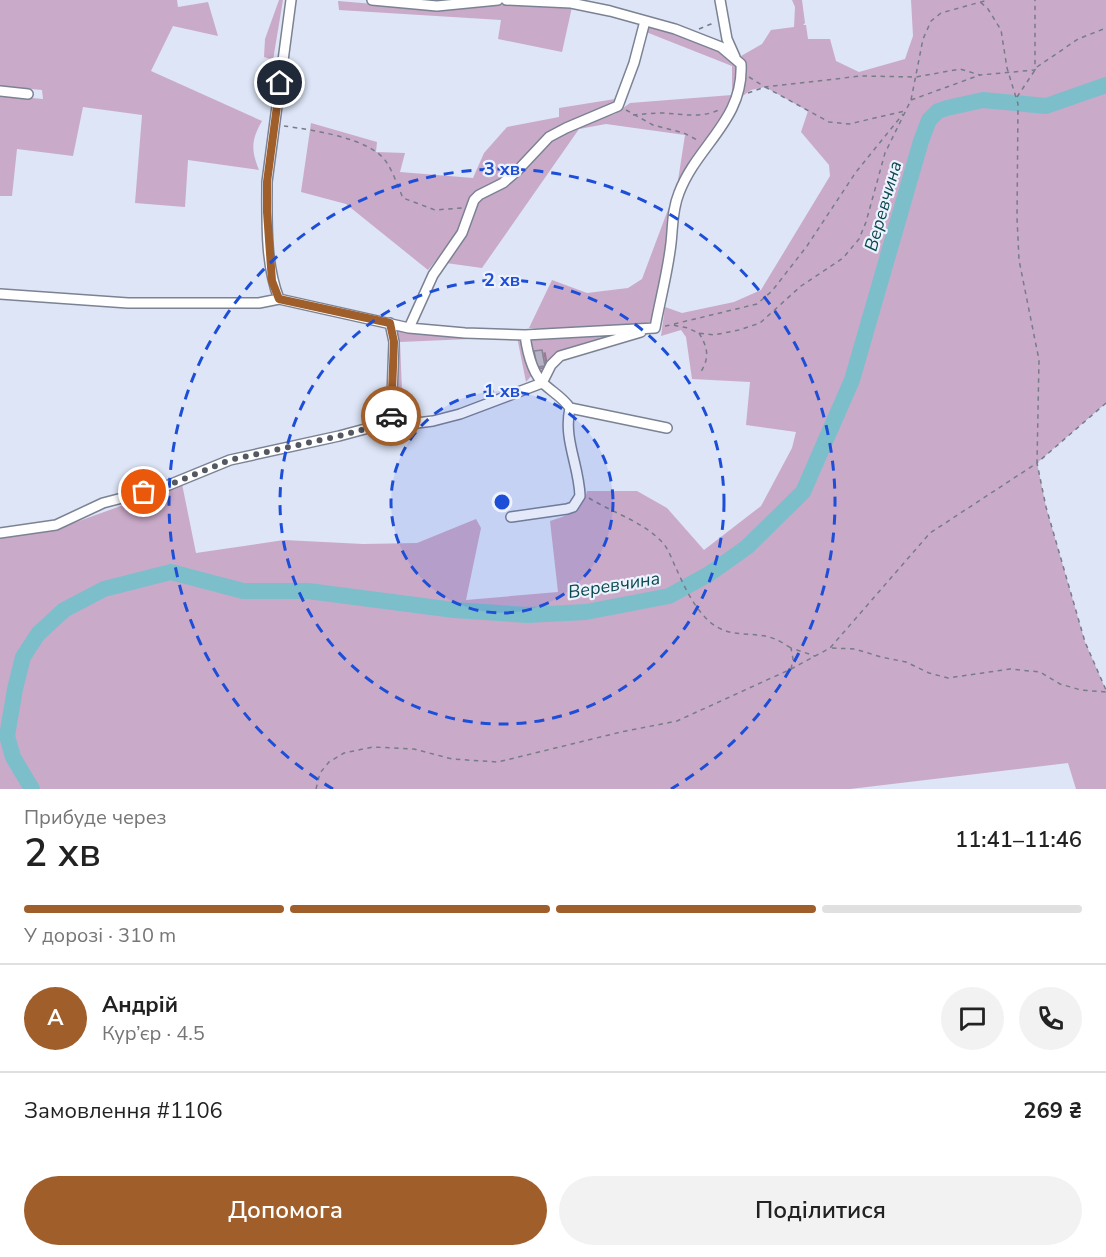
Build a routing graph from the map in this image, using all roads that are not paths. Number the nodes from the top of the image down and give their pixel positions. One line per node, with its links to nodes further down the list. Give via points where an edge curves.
1 (291, 0): 12 (street, via 267,182 272,281)
2 (372, 0): 3 (street, via 437,6)
3 (498, 0)
4 (506, 0): 5 (street)
5 (571, 1): 7 (street)
6 (720, 4): 8 (street, via 727,39)
7 (645, 21): 8 (street, via 721,47); 14 (street, via 618,106 549,137 518,171 474,200 462,233 433,275)
8 (739, 62): 15 (street, via 742,78 731,114 679,192)
9 (0, 91): 10 (street)
10 (28, 94)
11 (0, 294): 12 (street, via 128,303 259,303)
12 (279, 299): 13 (street)
13 (390, 323): 14 (street); 19 (street, via 394,342)
14 (409, 328): 16 (street)
15 (655, 328): 16 (street); 17 (street, via 560,356 551,364)
16 (525, 335): 17 (street)
17 (542, 383): 18 (street); 19 (street, via 433,421)
18 (570, 408): 20 (street); 21 (street, via 568,439 580,496 573,507)
19 (391, 422): 22 (street, via 230,460 164,487 104,503 56,525)
20 (667, 428)
21 (511, 517)
22 (0, 532)

